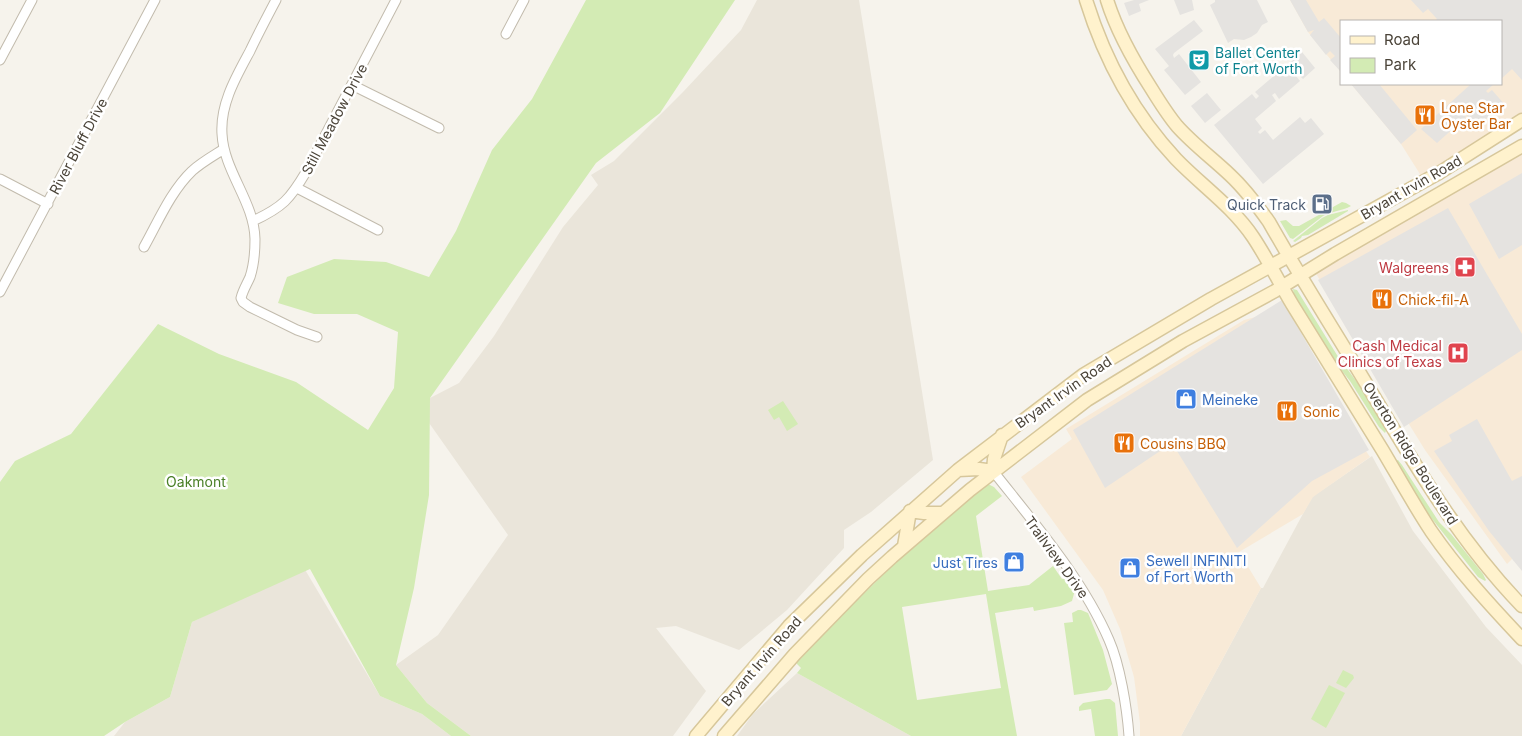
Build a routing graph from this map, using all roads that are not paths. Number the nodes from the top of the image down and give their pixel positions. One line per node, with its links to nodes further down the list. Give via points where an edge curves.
1 (32, 0): 9 (street)
2 (155, 0): 20 (street, River Bluff Drive)
3 (276, 0): 17 (street, via 225,105)
4 (396, 0): 11 (street, Still Meadow Drive)
5 (524, 0): 8 (street)
6 (1086, 0): 15 (main road, Overton Ridge Boulevard, via 1104,51)
7 (1107, 0): 13 (main road, Overton Ridge Boulevard, via 1131,55)
8 (506, 34)
9 (4, 43): 10 (street)
10 (0, 60)
11 (352, 85): 14 (street); 19 (street, Still Meadow Drive)
12 (1522, 120): 24 (main road, Bryant Irvin Road, via 1439,173)
13 (1175, 124): 15 (main road); 24 (main road, Overton Ridge Boulevard, via 1244,189)
14 (439, 128)
15 (1158, 138): 25 (main road, Overton Ridge Boulevard, via 1240,220)
16 (1522, 146): 26 (main road, Bryant Irvin Road)
17 (224, 149): 21 (street); 23 (street, via 191,172)
18 (0, 179): 20 (street)
19 (297, 188): 21 (street, Still Meadow Drive, via 284,203); 22 (street)
20 (48, 204): 28 (street, River Bluff Drive)
21 (253, 221): 29 (street, via 254,256 250,277 240,298 250,307)
22 (378, 230)
23 (144, 247)
24 (1289, 256): 25 (main road, Bryant Irvin Road); 26 (main road, Overton Ridge Boulevard)
25 (1270, 267): 27 (main road, Overton Ridge Boulevard); 30 (main road, Bryant Irvin Road)
26 (1300, 275): 27 (main road, Bryant Irvin Road); 33 (main road, Overton Ridge Boulevard)
27 (1282, 286): 31 (main road, Bryant Irvin Road); 34 (main road, Overton Ridge Boulevard)
28 (0, 292)
29 (317, 337)
30 (1125, 349): 31 (main road); 32 (main road, Bryant Irvin Road, via 1082,375)
31 (1139, 369): 36 (main road, Bryant Irvin Road, via 1087,400)
32 (1002, 435): 35 (main road, Bryant Irvin Road); 36 (main road)
33 (1401, 441): 34 (main road); 40 (main road, Overton Ridge Boulevard, via 1454,522)
34 (1384, 453): 41 (main road, Overton Ridge Boulevard, via 1432,533)
35 (958, 470): 36 (main road); 37 (main road, Bryant Irvin Road)
36 (993, 471): 38 (main road, Bryant Irvin Road); 46 (street, Trailview Drive, via 1070,571 1106,632 1118,671)
37 (910, 511): 38 (main road); 39 (main road); 44 (main road, Bryant Irvin Road, via 789,626)
38 (942, 512): 39 (main road, Bryant Irvin Road)
39 (904, 546): 45 (main road, Bryant Irvin Road, via 796,654)
40 (1506, 589): 41 (main road); 42 (main road, Overton Ridge Boulevard)
41 (1488, 603): 43 (main road, Overton Ridge Boulevard)
42 (1522, 606)
43 (1522, 639)
44 (696, 736)
45 (724, 736)
46 (1129, 736)

